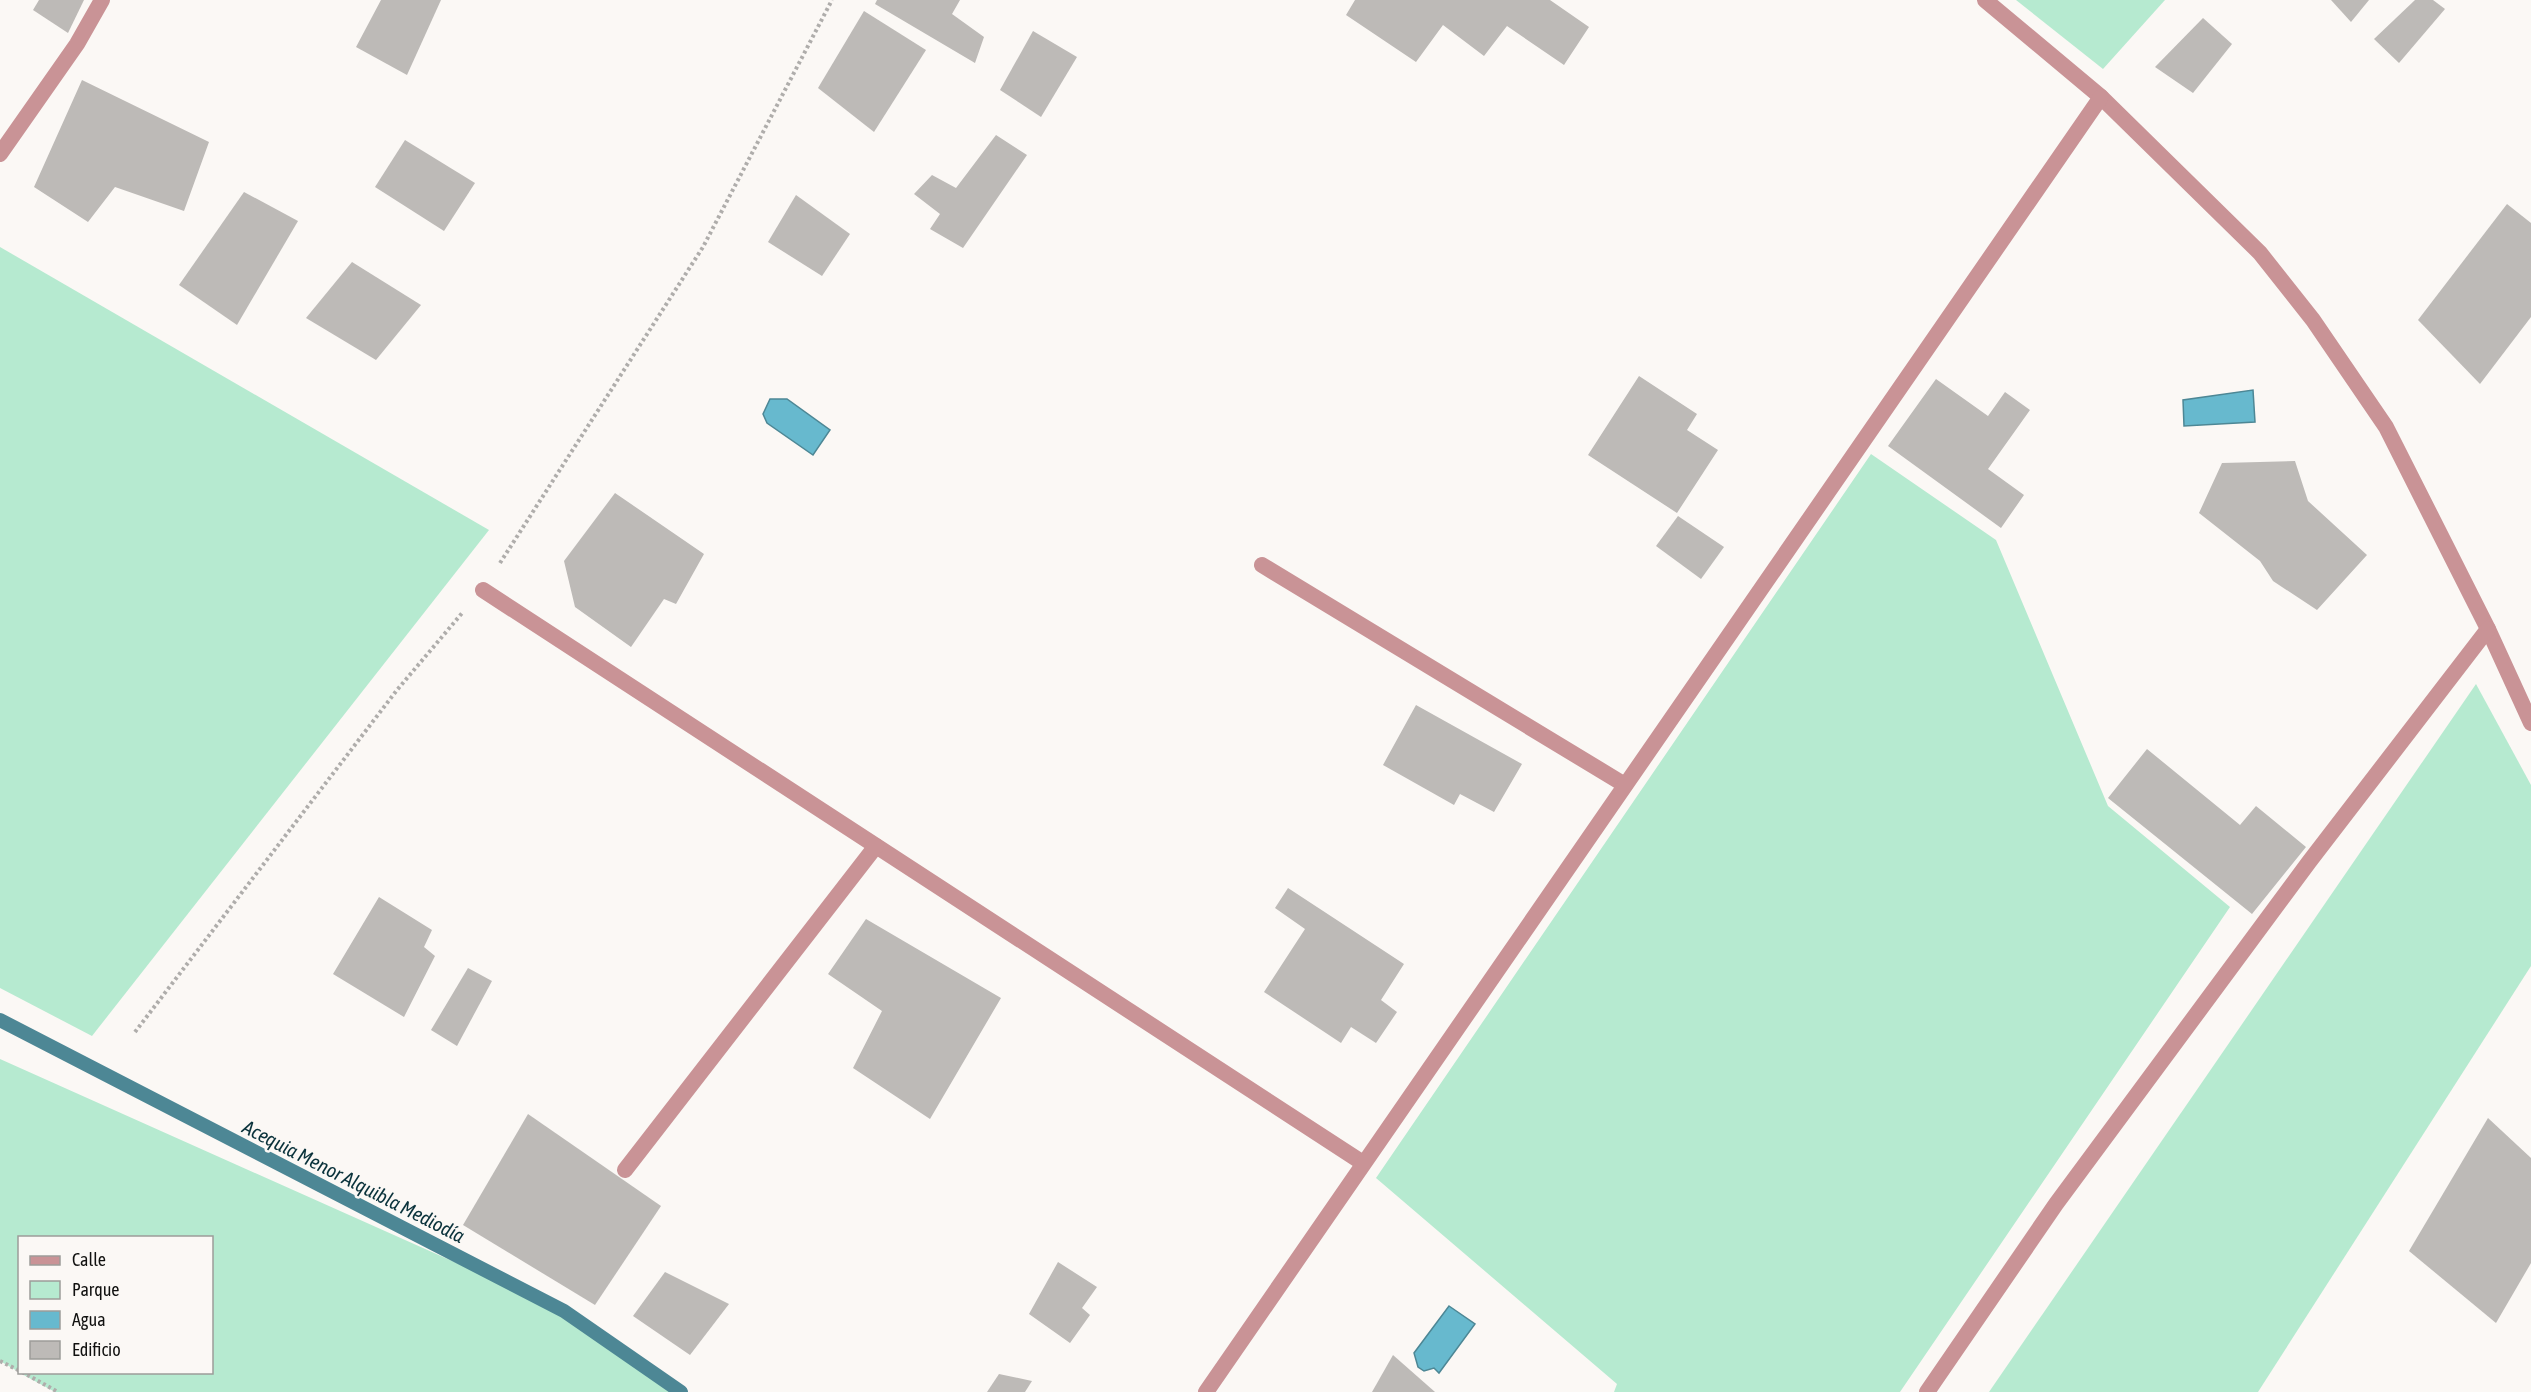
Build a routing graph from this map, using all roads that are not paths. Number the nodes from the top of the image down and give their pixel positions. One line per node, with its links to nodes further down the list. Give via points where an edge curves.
1 (102, 0): 4 (street, via 77,44)
2 (1985, 0): 3 (street)
3 (2101, 97): 7 (street, via 2260,253 2313,320 2386,427); 9 (street)
4 (0, 154)
5 (1262, 565): 9 (street)
6 (483, 590): 10 (street)
7 (2488, 629): 8 (street); 14 (street, via 2063,1194)
8 (2531, 723)
9 (1625, 784): 11 (street)
10 (876, 846): 11 (street); 12 (street)
11 (1363, 1163): 13 (street)
12 (625, 1170)
13 (1206, 1392)
14 (1927, 1392)

